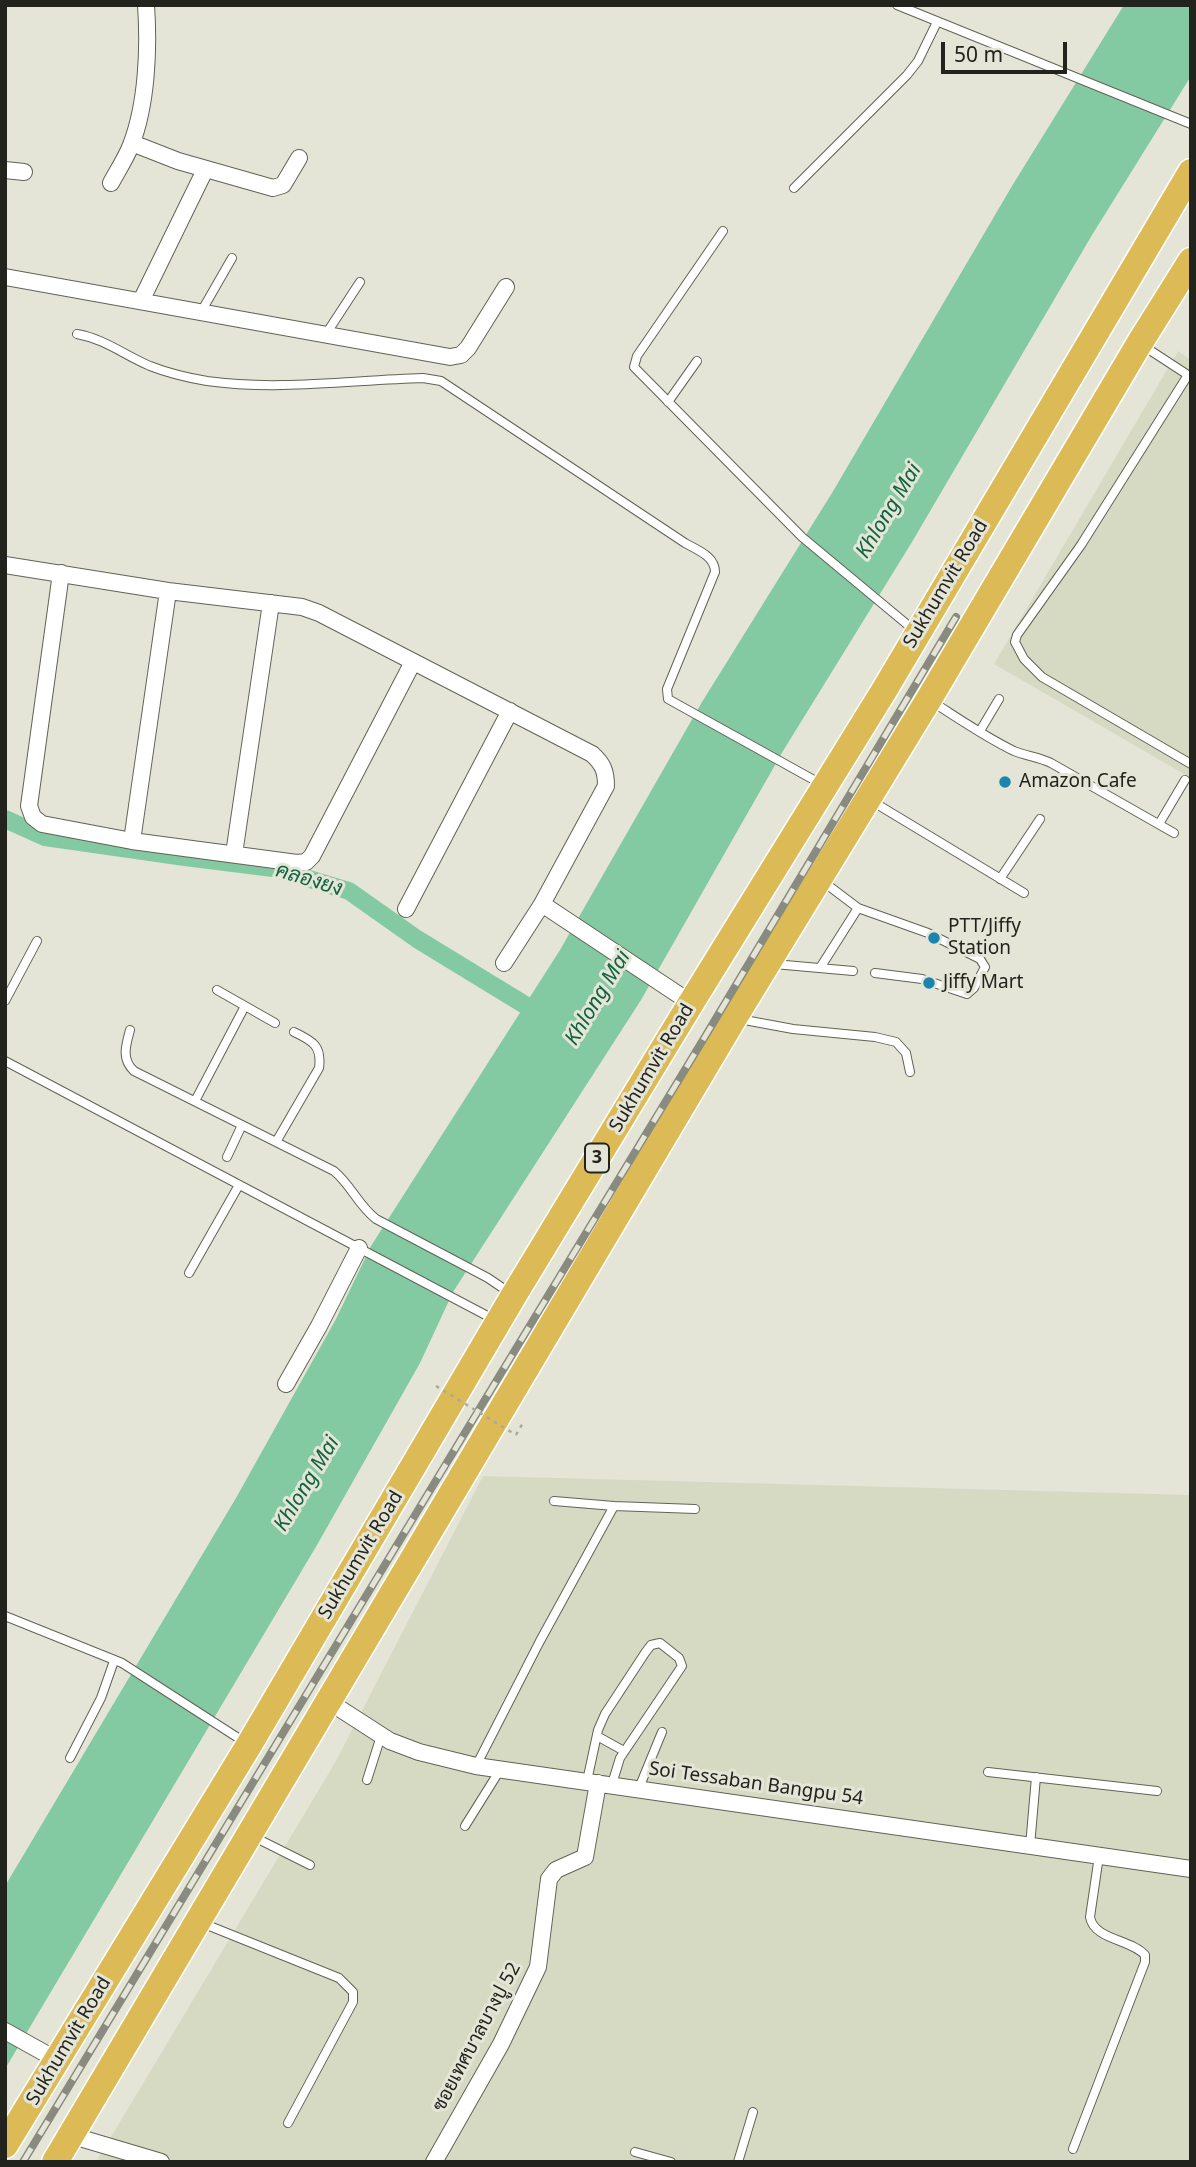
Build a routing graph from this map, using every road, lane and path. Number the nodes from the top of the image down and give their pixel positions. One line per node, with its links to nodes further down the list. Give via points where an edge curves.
1 (146, 5): 5 (street, via 146,63)
2 (897, 5): 3 (lane)
3 (937, 22): 4 (lane); 12 (lane, via 907,75)
4 (1188, 122)
5 (132, 143): 8 (street); 11 (street)
6 (299, 158): 8 (street, via 289,178 277,188)
7 (5, 170): 9 (street)
8 (205, 170): 19 (street)
9 (24, 172)
10 (1191, 172): 31 (highway, Sukhumvit Road / 3)
11 (111, 183)
12 (794, 188)
13 (723, 231): 26 (lane, via 634,363)
14 (232, 258): 20 (lane)
15 (1190, 263): 23 (highway, 3)
16 (5, 277): 19 (street)
17 (360, 282): 22 (lane)
18 (506, 287): 22 (street, via 461,355 450,357)
19 (141, 301): 20 (street)
20 (201, 312): 22 (street)
21 (76, 334): 39 (lane, via 105,342 148,365 207,381 441,381 714,562 715,572 667,689 668,699)
22 (326, 334)
23 (1139, 344): 25 (lane); 33 (highway, 3)
24 (697, 361): 26 (lane)
25 (1189, 376): 37 (lane, via 1016,642 1024,659 1042,677)
26 (668, 402): 31 (lane, via 802,537)
27 (5, 565): 28 (street)
28 (61, 573): 29 (street); 44 (street, via 29,806 42,824)
29 (168, 591): 30 (street); 44 (street)
30 (271, 603): 32 (street, via 319,613); 45 (street)
31 (917, 633): 39 (highway, Sukhumvit Road / 3)
32 (413, 662): 35 (street); 45 (street, via 312,856 297,863)
33 (929, 699): 36 (lane); 40 (highway, 3)
34 (999, 699): 36 (lane)
35 (510, 711): 49 (street, via 592,754 606,772 606,786); 51 (street)
36 (980, 731): 42 (lane, via 1018,752 1051,763)
37 (1191, 764)
38 (1185, 780): 42 (lane)
39 (825, 786): 60 (highway, Sukhumvit Road / 3)
40 (868, 799): 46 (highway, 3); 47 (lane)
41 (1040, 819): 47 (lane)
42 (1159, 824): 43 (lane)
43 (1174, 833)
44 (132, 841): 45 (street)
45 (234, 854)
46 (819, 878): 50 (lane); 54 (highway, 3)
47 (1000, 878): 48 (lane)
48 (1024, 893)
49 (542, 904): 53 (street); 60 (street)
50 (858, 908): 55 (lane); 57 (lane, via 928,933 980,959 985,967 968,994 922,979)
51 (406, 909)
52 (37, 941): 59 (lane)
53 (505, 963)
54 (767, 963): 55 (lane); 62 (highway, 3)
55 (820, 968): 56 (lane)
56 (853, 971)
57 (876, 973)
58 (217, 990): 61 (lane)
59 (5, 1002)
60 (691, 1003): 75 (highway, Sukhumvit Road / 3)
61 (245, 1006): 63 (lane); 68 (lane)
62 (734, 1018): 67 (lane, via 896,1042 906,1053); 85 (highway, 3)
63 (275, 1023)
64 (130, 1030): 68 (lane, via 126,1064)
65 (294, 1032): 70 (lane, via 307,1038 321,1056 319,1068)
66 (5, 1061): 72 (lane)
67 (910, 1072)
68 (195, 1101): 69 (lane)
69 (242, 1125): 70 (lane); 71 (lane)
70 (276, 1142): 75 (lane, via 334,1171 376,1219)
71 (227, 1157)
72 (239, 1185): 73 (lane); 74 (lane)
73 (361, 1249): 76 (lane); 77 (street)
74 (189, 1273)
75 (514, 1295): 76 (highway, Sukhumvit Road / 3)
76 (498, 1322): 89 (highway, Sukhumvit Road / 3)
77 (286, 1384)
78 (436, 1386): 79 (path, bridge, via 516,1434)
79 (524, 1421)
80 (554, 1501): 81 (lane)
81 (614, 1506): 82 (lane); 92 (lane)
82 (695, 1509)
83 (5, 1616): 84 (lane)
84 (118, 1662): 89 (lane); 91 (lane)
85 (328, 1701): 87 (street, Soi Tessaban Bangpu 54); 101 (highway, 3)
86 (662, 1732): 98 (lane)
87 (381, 1736): 92 (street, Soi Tessaban Bangpu 54, via 419,1752); 96 (lane)
88 (597, 1736): 90 (lane); 90 (lane, via 605,1714 645,1653 660,1643 682,1666); 97 (lane)
89 (249, 1745): 108 (highway, Sukhumvit Road / 3)
90 (624, 1751): 97 (lane)
91 (70, 1758)
92 (475, 1766): 93 (street, Soi Tessaban Bangpu 54)
93 (500, 1770): 97 (street, Soi Tessaban Bangpu 54); 100 (lane)
94 (988, 1772): 95 (lane)
95 (1036, 1777): 99 (lane); 102 (lane)
96 (367, 1780)
97 (599, 1783): 98 (street, Soi Tessaban Bangpu 54); 117 (street, ซอยเทศบาลบางปู 52, via 584,1857 556,1870 549,1880 538,1967 501,2044)
98 (639, 1788): 102 (street, Soi Tessaban Bangpu 54)
99 (1157, 1791)
100 (465, 1826)
101 (250, 1835): 104 (lane); 106 (highway, 3)
102 (1030, 1846): 103 (street, Soi Tessaban Bangpu 54)
103 (1099, 1856): 105 (street, Soi Tessaban Bangpu 54); 113 (lane, via 1091,1924 1140,1949 1145,1962)
104 (310, 1865)
105 (1191, 1869)
106 (199, 1922): 110 (lane, via 338,1978 353,1992 353,2002); 111 (highway, 3)
107 (5, 2031): 108 (street)
108 (57, 2060): 112 (highway, Sukhumvit Road / 3)
109 (753, 2112): 119 (lane)
110 (288, 2123)
111 (70, 2135): 115 (highway, 3); 116 (street)
112 (5, 2145)
113 (1073, 2149)
114 (635, 2152): 118 (lane)
115 (55, 2162)
116 (162, 2162)
117 (434, 2162)
118 (671, 2162)
119 (738, 2162)

